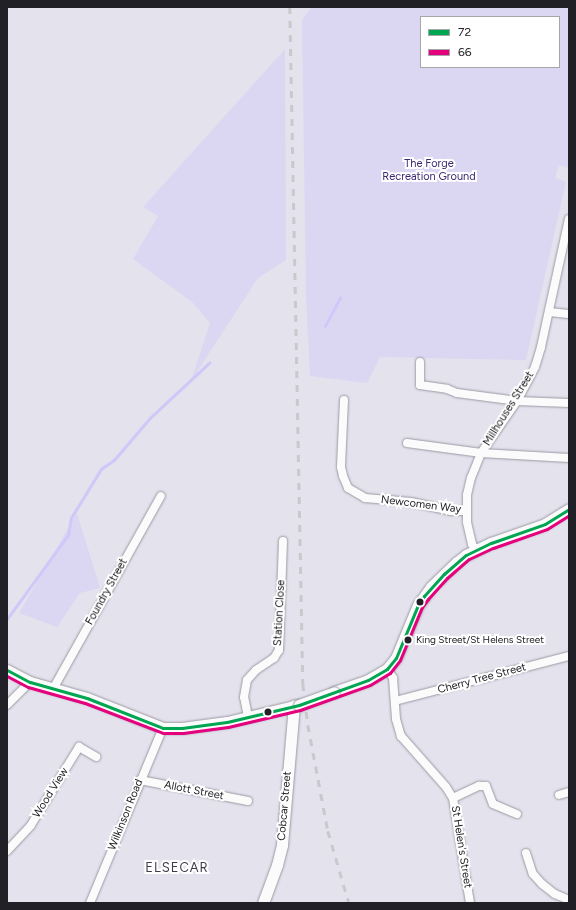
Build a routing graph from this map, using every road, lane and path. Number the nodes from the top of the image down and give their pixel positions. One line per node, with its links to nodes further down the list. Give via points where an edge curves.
1 (569, 219): 2 (street, Millhouses Street)
2 (549, 312): 3 (street); 6 (street, Millhouses Street, via 535,367)
3 (569, 314)
4 (420, 362): 6 (street, via 420,385 448,389 457,393)
5 (344, 400): 12 (street, Newcomen Way, via 341,467 348,488 364,498 411,502 451,511)
6 (517, 400): 7 (street); 9 (street, Millhouses Street)
7 (569, 402)
8 (407, 443): 9 (street)
9 (482, 453): 10 (street); 12 (street, Millhouses Street, via 471,478)
10 (569, 458)
11 (161, 496): 20 (street, Foundry Street)
12 (466, 510): 15 (street, Millhouses Street, via 470,536)
13 (569, 510): 15 (main road, via 545,524)
14 (283, 541): 24 (street, Station Close, via 279,650 274,658 256,670 247,680 244,697)
15 (476, 550): 17 (main road, via 457,562 418,604 396,658)
16 (569, 656): 21 (street, Cherry Tree Street)
17 (387, 669): 21 (street, St Helen's Street, via 393,678); 23 (main road, bridge, via 375,677)
18 (7, 670): 19 (main road)
19 (30, 682): 20 (main road); 22 (street)
20 (53, 689): 25 (main road, via 87,698)
21 (395, 701): 30 (street, St Helen's Street, via 396,719 401,736 446,787)
22 (7, 705)
23 (296, 706): 24 (main road); 37 (main road, Cobcar Street, via 282,845)
24 (248, 717): 25 (main road, via 182,728)
25 (163, 728): 27 (street, Wilkinson Road)
26 (96, 757): 33 (street, Wood View, via 79,747 31,825)
27 (140, 780): 31 (street, Allott Street); 36 (street, Wilkinson Road)
28 (569, 792): 29 (street)
29 (559, 795)
30 (452, 798): 32 (street, via 479,786 486,786 493,804); 38 (street, St Helen's Street)
31 (248, 801)
32 (517, 814)
33 (8, 849)
34 (526, 853): 35 (street, via 533,874 542,884)
35 (569, 900)
36 (90, 903)
37 (263, 903)
38 (470, 903)

